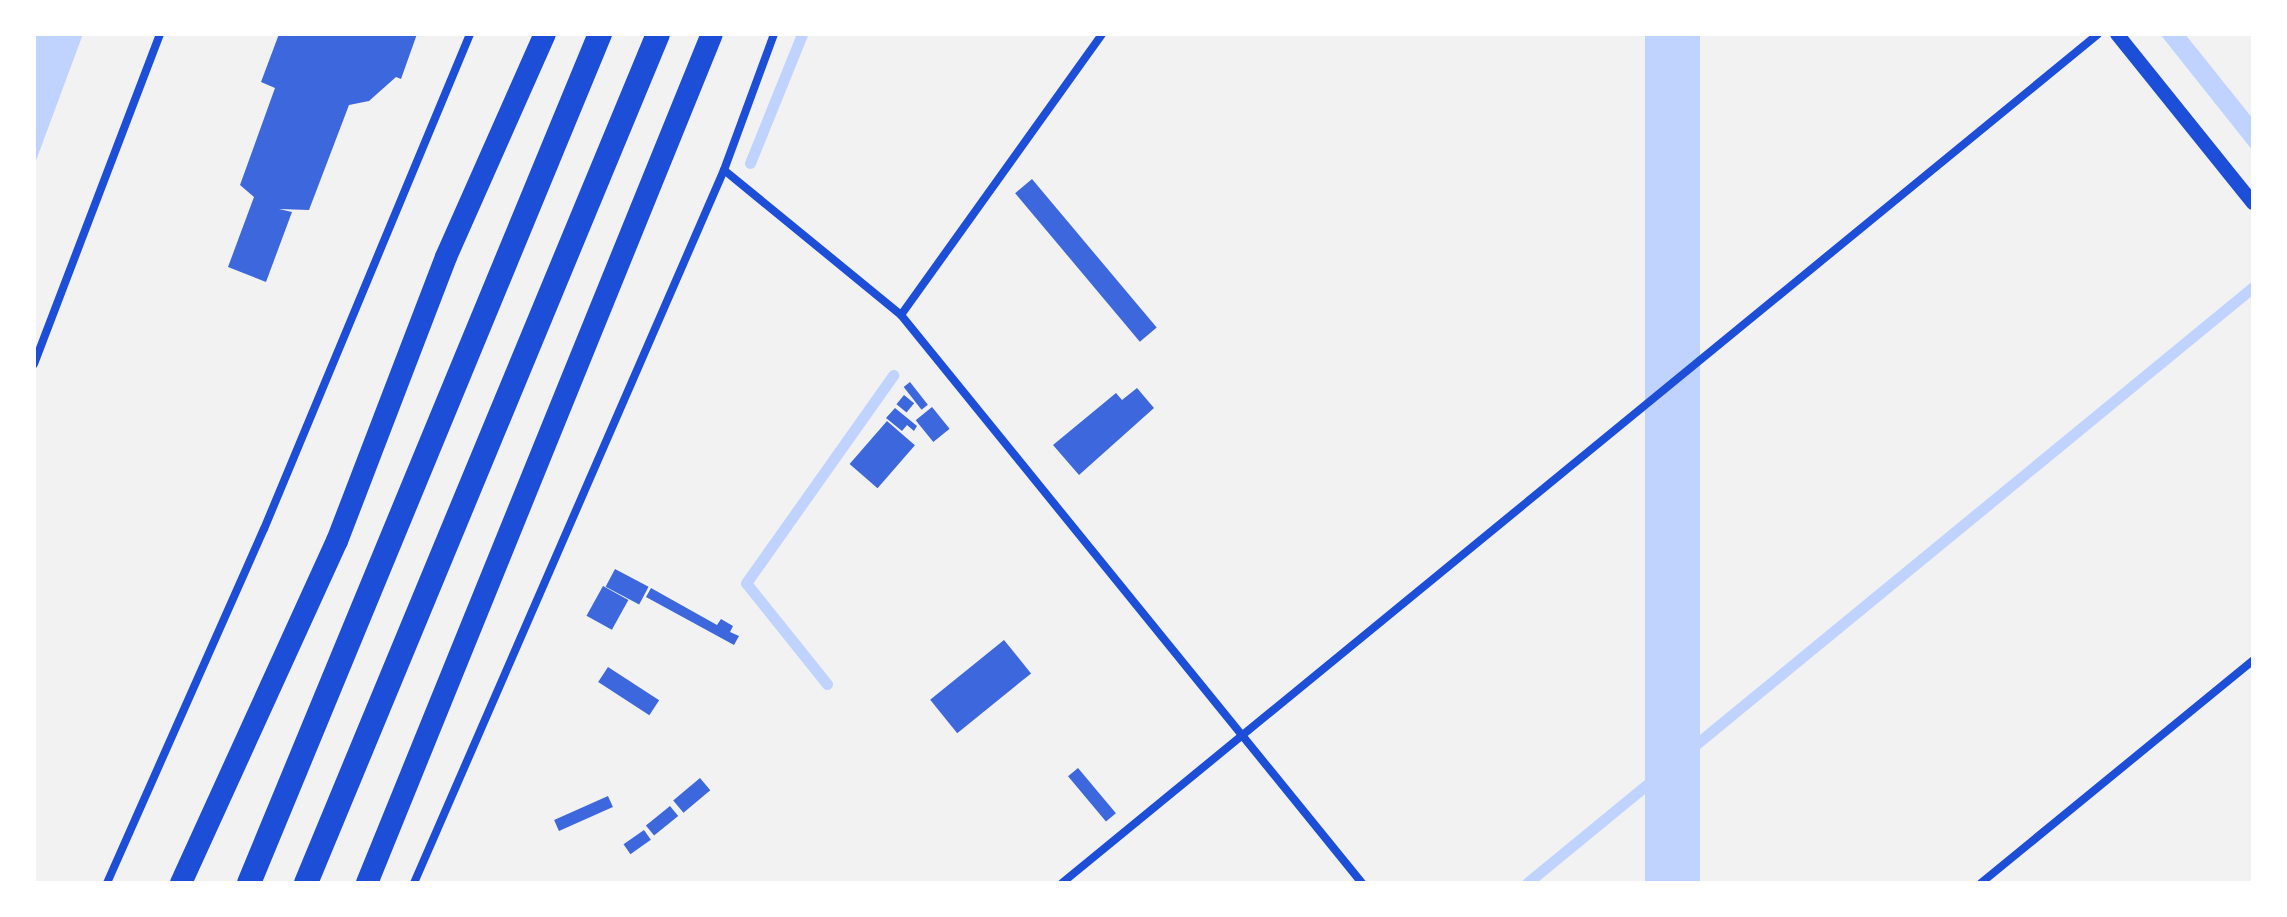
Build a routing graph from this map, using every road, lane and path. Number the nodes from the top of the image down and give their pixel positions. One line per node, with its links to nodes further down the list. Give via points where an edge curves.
1 (160, 34): 14 (street)
2 (470, 34): 17 (street, via 264,529)
3 (545, 34): 18 (highway, via 446,257 337,541)
4 (600, 34): 19 (highway)
5 (658, 34): 20 (highway)
6 (712, 34): 21 (highway)
7 (774, 34): 11 (street)
8 (1102, 34): 13 (street)
9 (2098, 34): 16 (street)
10 (2117, 34): 12 (street)
11 (724, 170): 13 (street); 22 (street)
12 (2253, 203)
13 (901, 315): 16 (street)
14 (34, 364)
15 (2253, 660): 25 (street)
16 (1240, 736): 23 (street); 24 (street)
17 (107, 883)
18 (181, 883)
19 (249, 883)
20 (306, 883)
21 (367, 883)
22 (414, 883)
23 (1062, 883)
24 (1362, 883)
25 (1981, 883)

